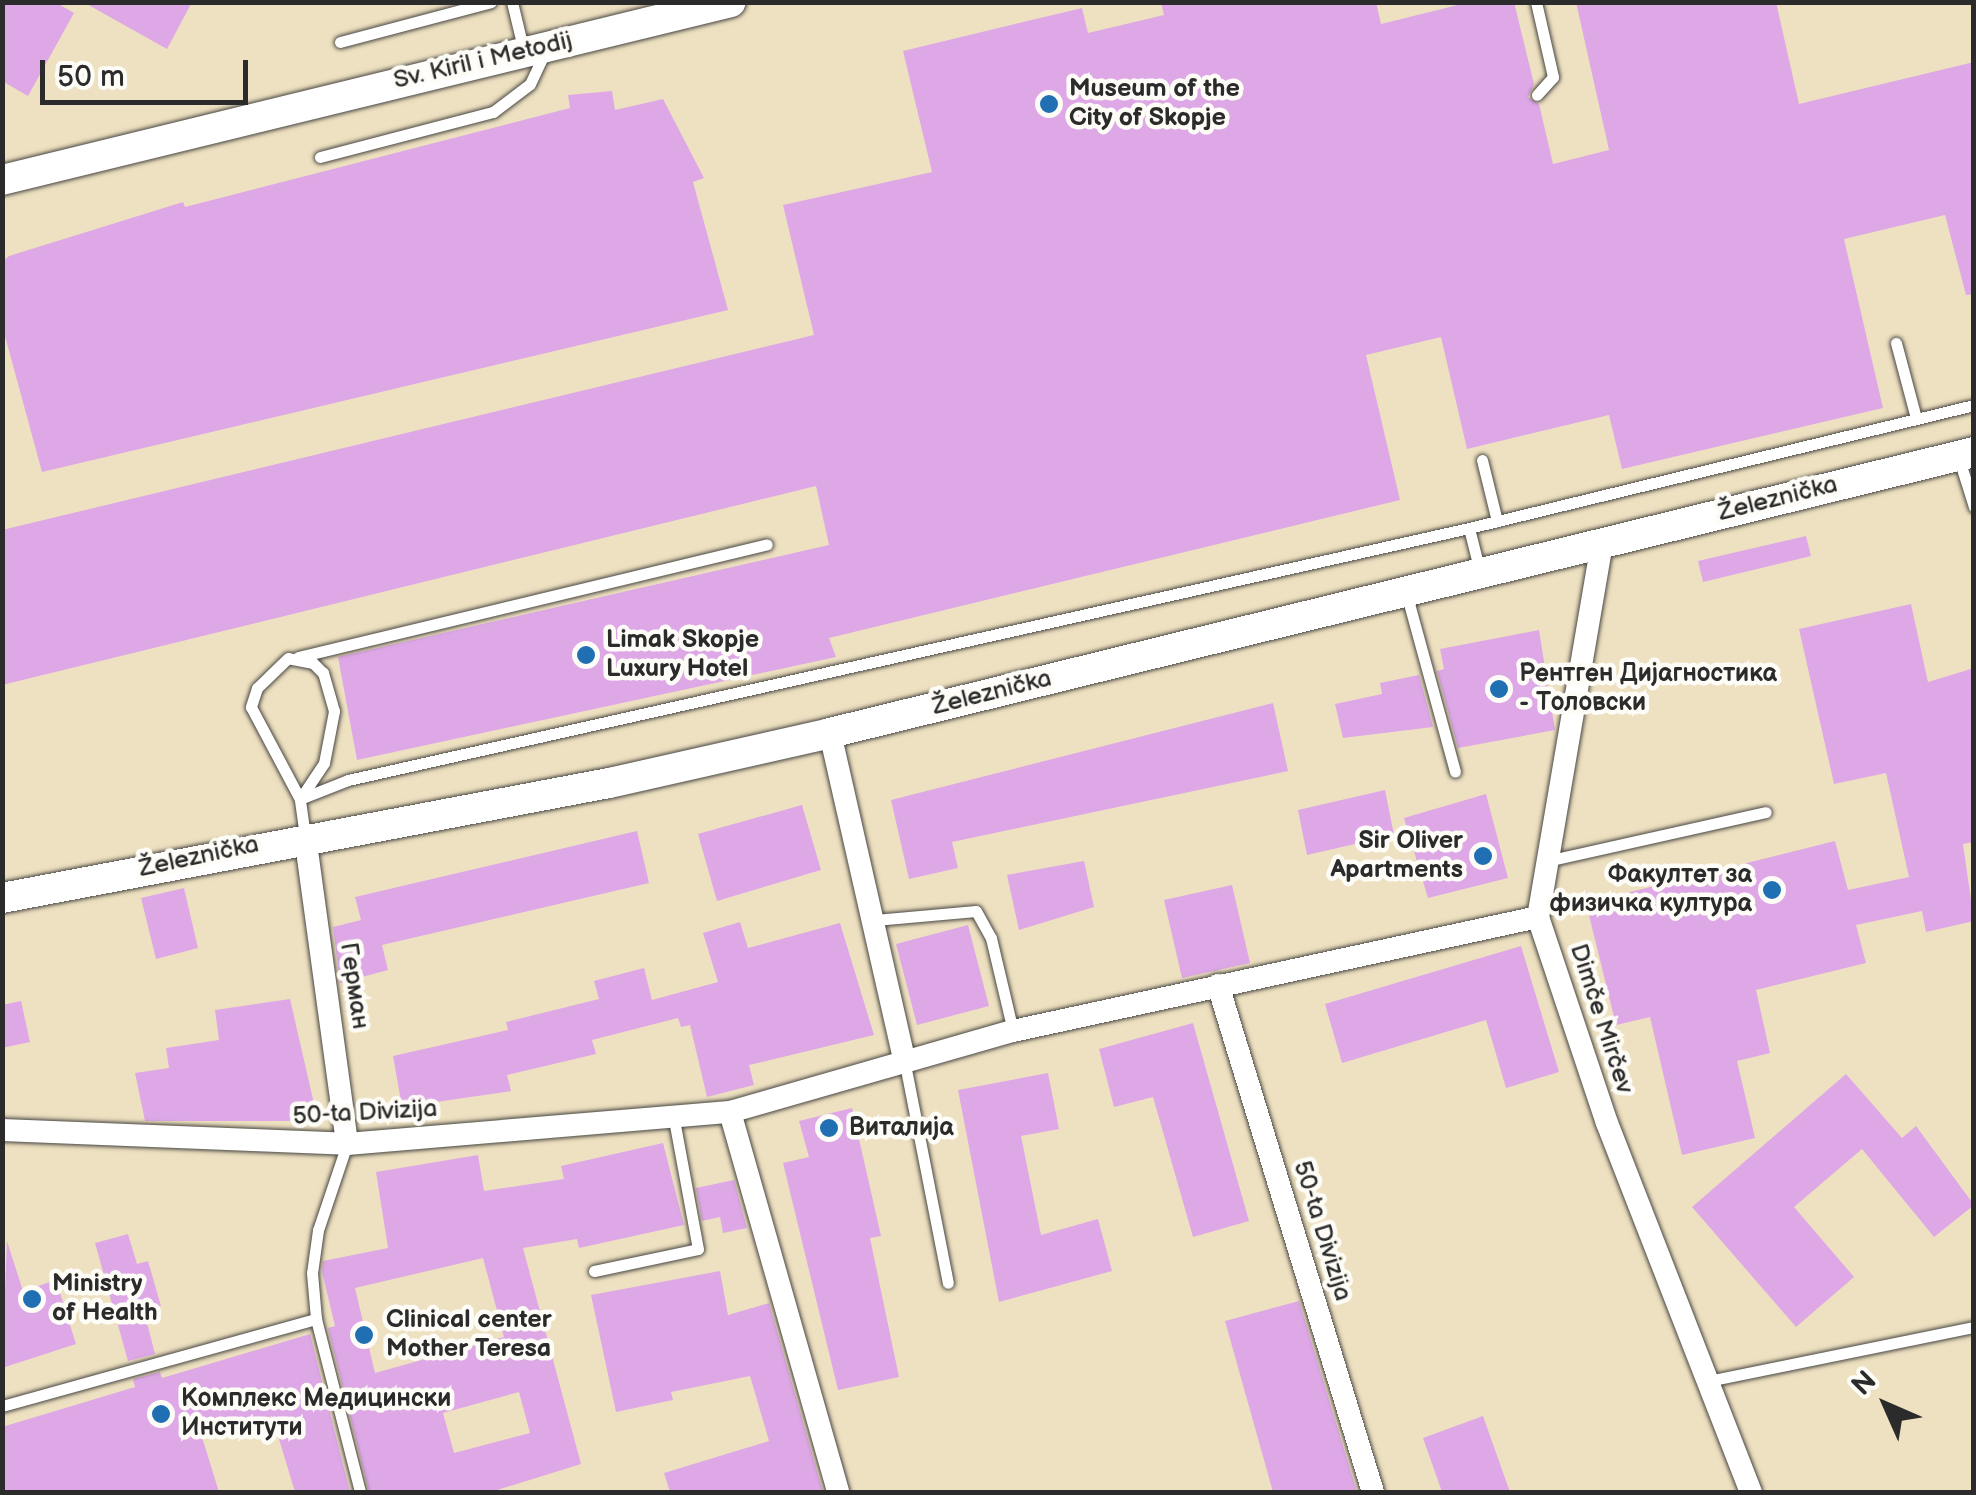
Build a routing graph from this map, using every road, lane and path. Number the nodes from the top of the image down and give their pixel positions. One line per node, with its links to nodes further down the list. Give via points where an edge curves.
1 (490, 2): 5 (lane)
2 (512, 2): 6 (lane)
3 (730, 2): 6 (street, Sv. Kiril i Metodij)
4 (1536, 2): 7 (lane, via 1553,76)
5 (340, 42)
6 (536, 49): 8 (lane, via 530,84 493,112); 9 (street, Sv. Kiril i Metodij)
7 (1536, 95)
8 (320, 157)
9 (2, 180)
10 (1896, 343): 12 (lane)
11 (1974, 405): 12 (lane)
12 (1916, 418): 16 (lane)
13 (1966, 453): 15 (lane); 18 (street, Železnička)
14 (1482, 460): 16 (lane)
15 (1974, 507)
16 (1497, 521): 17 (lane)
17 (1469, 528): 20 (lane); 25 (lane, via 348,780)
18 (1602, 542): 20 (street, Železnička); 28 (street, Dimče Mirčev)
19 (767, 544): 22 (lane)
20 (1480, 572): 21 (street, Železnička)
21 (1406, 592): 23 (street, Železnička); 24 (lane)
22 (294, 658): 25 (lane, via 323,673 334,711 324,763); 25 (lane, via 273,668 251,707)
23 (830, 733): 27 (street, Železnička, via 609,783); 31 (street)
24 (1455, 772)
25 (300, 799): 27 (lane)
26 (1766, 812): 28 (lane)
27 (305, 836): 29 (street, Železnička); 38 (street, Герман)
28 (1543, 862): 30 (street, Dimče Mirčev)
29 (2, 898)
30 (1538, 917): 32 (street, 50-ta Divizija); 43 (street, Dimče Mirčev, via 1606,1123)
31 (875, 920): 33 (lane, via 976,910 991,938); 34 (street)
32 (1218, 985): 33 (street, 50-ta Divizija); 47 (street, 50-ta Divizija)
33 (1013, 1032): 34 (street, 50-ta Divizija)
34 (904, 1058): 35 (street, 50-ta Divizija); 40 (lane)
35 (730, 1112): 36 (street, 50-ta Divizija); 46 (street)
36 (674, 1119): 38 (street, 50-ta Divizija); 39 (lane, via 698,1248)
37 (2, 1130): 38 (street, 50-ta Divizija)
38 (347, 1144): 41 (lane, via 314,1254)
39 (594, 1271)
40 (948, 1283)
41 (316, 1320): 44 (lane); 45 (lane)
42 (1974, 1327): 43 (lane)
43 (1707, 1381): 48 (street, Dimče Mirčev)
44 (2, 1406)
45 (360, 1492)
46 (838, 1492)
47 (1374, 1492)
48 (1751, 1492)

